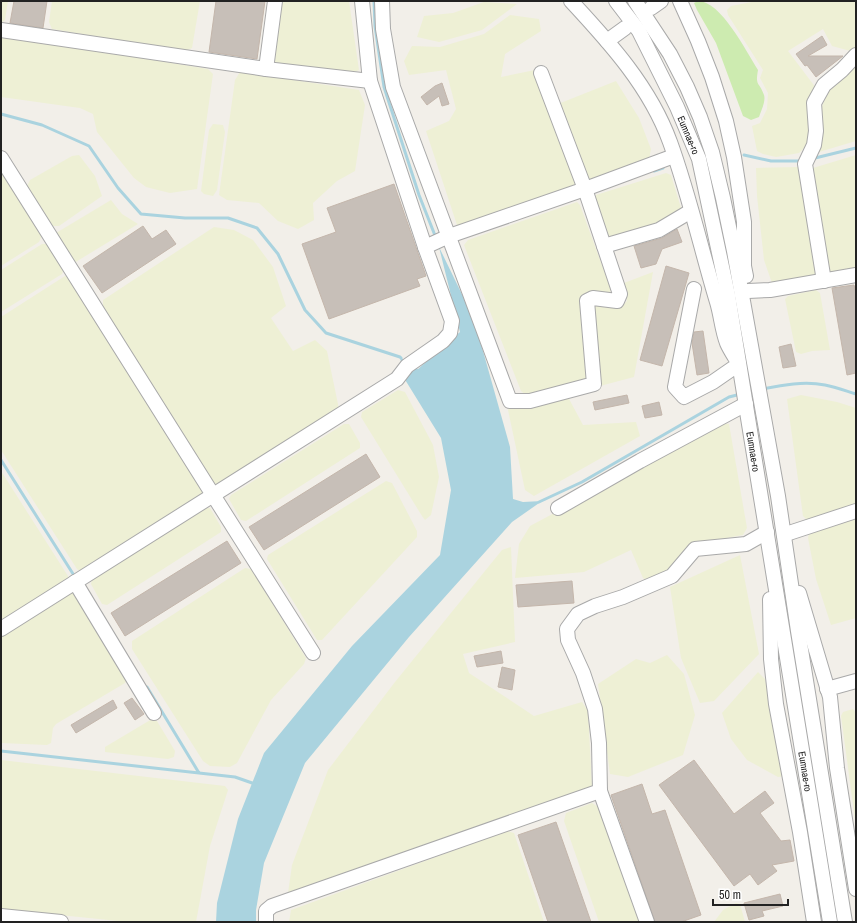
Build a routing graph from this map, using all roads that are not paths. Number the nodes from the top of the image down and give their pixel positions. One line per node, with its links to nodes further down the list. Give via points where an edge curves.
1 (275, 1): 12 (street)
2 (362, 1): 14 (street)
3 (382, 1): 19 (street, via 383,29 393,87)
4 (616, 1): 26 (street, Eumnae-ro, via 639,31 678,107 699,159 728,295)
5 (635, 1): 28 (street, Eumnae-ro, via 670,54 687,87 712,152 734,251)
6 (680, 1): 25 (street, via 712,77 726,121 744,222 744,266)
7 (572, 2): 10 (street)
8 (625, 28): 10 (street)
9 (1, 30): 12 (street)
10 (607, 41): 15 (street, via 646,93 670,141)
11 (856, 55): 23 (street, via 824,85 814,103 816,131 814,145 807,158)
12 (266, 69): 14 (street)
13 (540, 73): 17 (street)
14 (370, 81): 21 (street)
15 (674, 156): 17 (street); 18 (street)
16 (1, 158): 29 (street)
17 (585, 189): 19 (street); 20 (street)
18 (691, 211): 20 (street, via 659,230); 26 (street, via 727,342)
19 (449, 236): 20 (street, via 510,401 530,401 594,384 587,301 593,298 617,301 620,294); 21 (street)
20 (604, 246)
21 (425, 247): 29 (street, via 452,321 450,333 443,341 407,366 397,379)
22 (856, 275): 23 (street)
23 (824, 280): 25 (street, via 770,290)
24 (694, 289): 26 (street, via 675,386 684,397 713,382)
25 (748, 290): 28 (street, via 767,387)
26 (739, 364): 27 (street, Eumnae-ro)
27 (744, 397): 30 (street); 33 (street, Eumnae-ro)
28 (774, 478): 32 (street); 48 (street, Eumnae-ro)
29 (214, 494): 34 (street); 36 (street)
30 (558, 508)
31 (856, 511): 32 (street)
32 (788, 527): 38 (street, via 800,595)
33 (767, 532): 40 (street, via 746,544 695,549 672,576 578,614 567,629 568,640 595,709); 46 (street, via 762,546 770,593 771,659 776,704); 47 (street, Eumnae-ro)
34 (75, 582): 35 (street); 39 (street)
35 (1, 629)
36 (312, 653)
37 (856, 681): 38 (street)
38 (827, 689): 41 (street, via 830,697 836,768)
39 (154, 713)
40 (600, 790): 44 (street, via 272,906 266,911); 45 (street)
41 (856, 889)
42 (1, 916): 43 (street)
43 (61, 922)
44 (266, 922)
45 (647, 922)
46 (814, 922)
47 (830, 922)
48 (845, 922)

